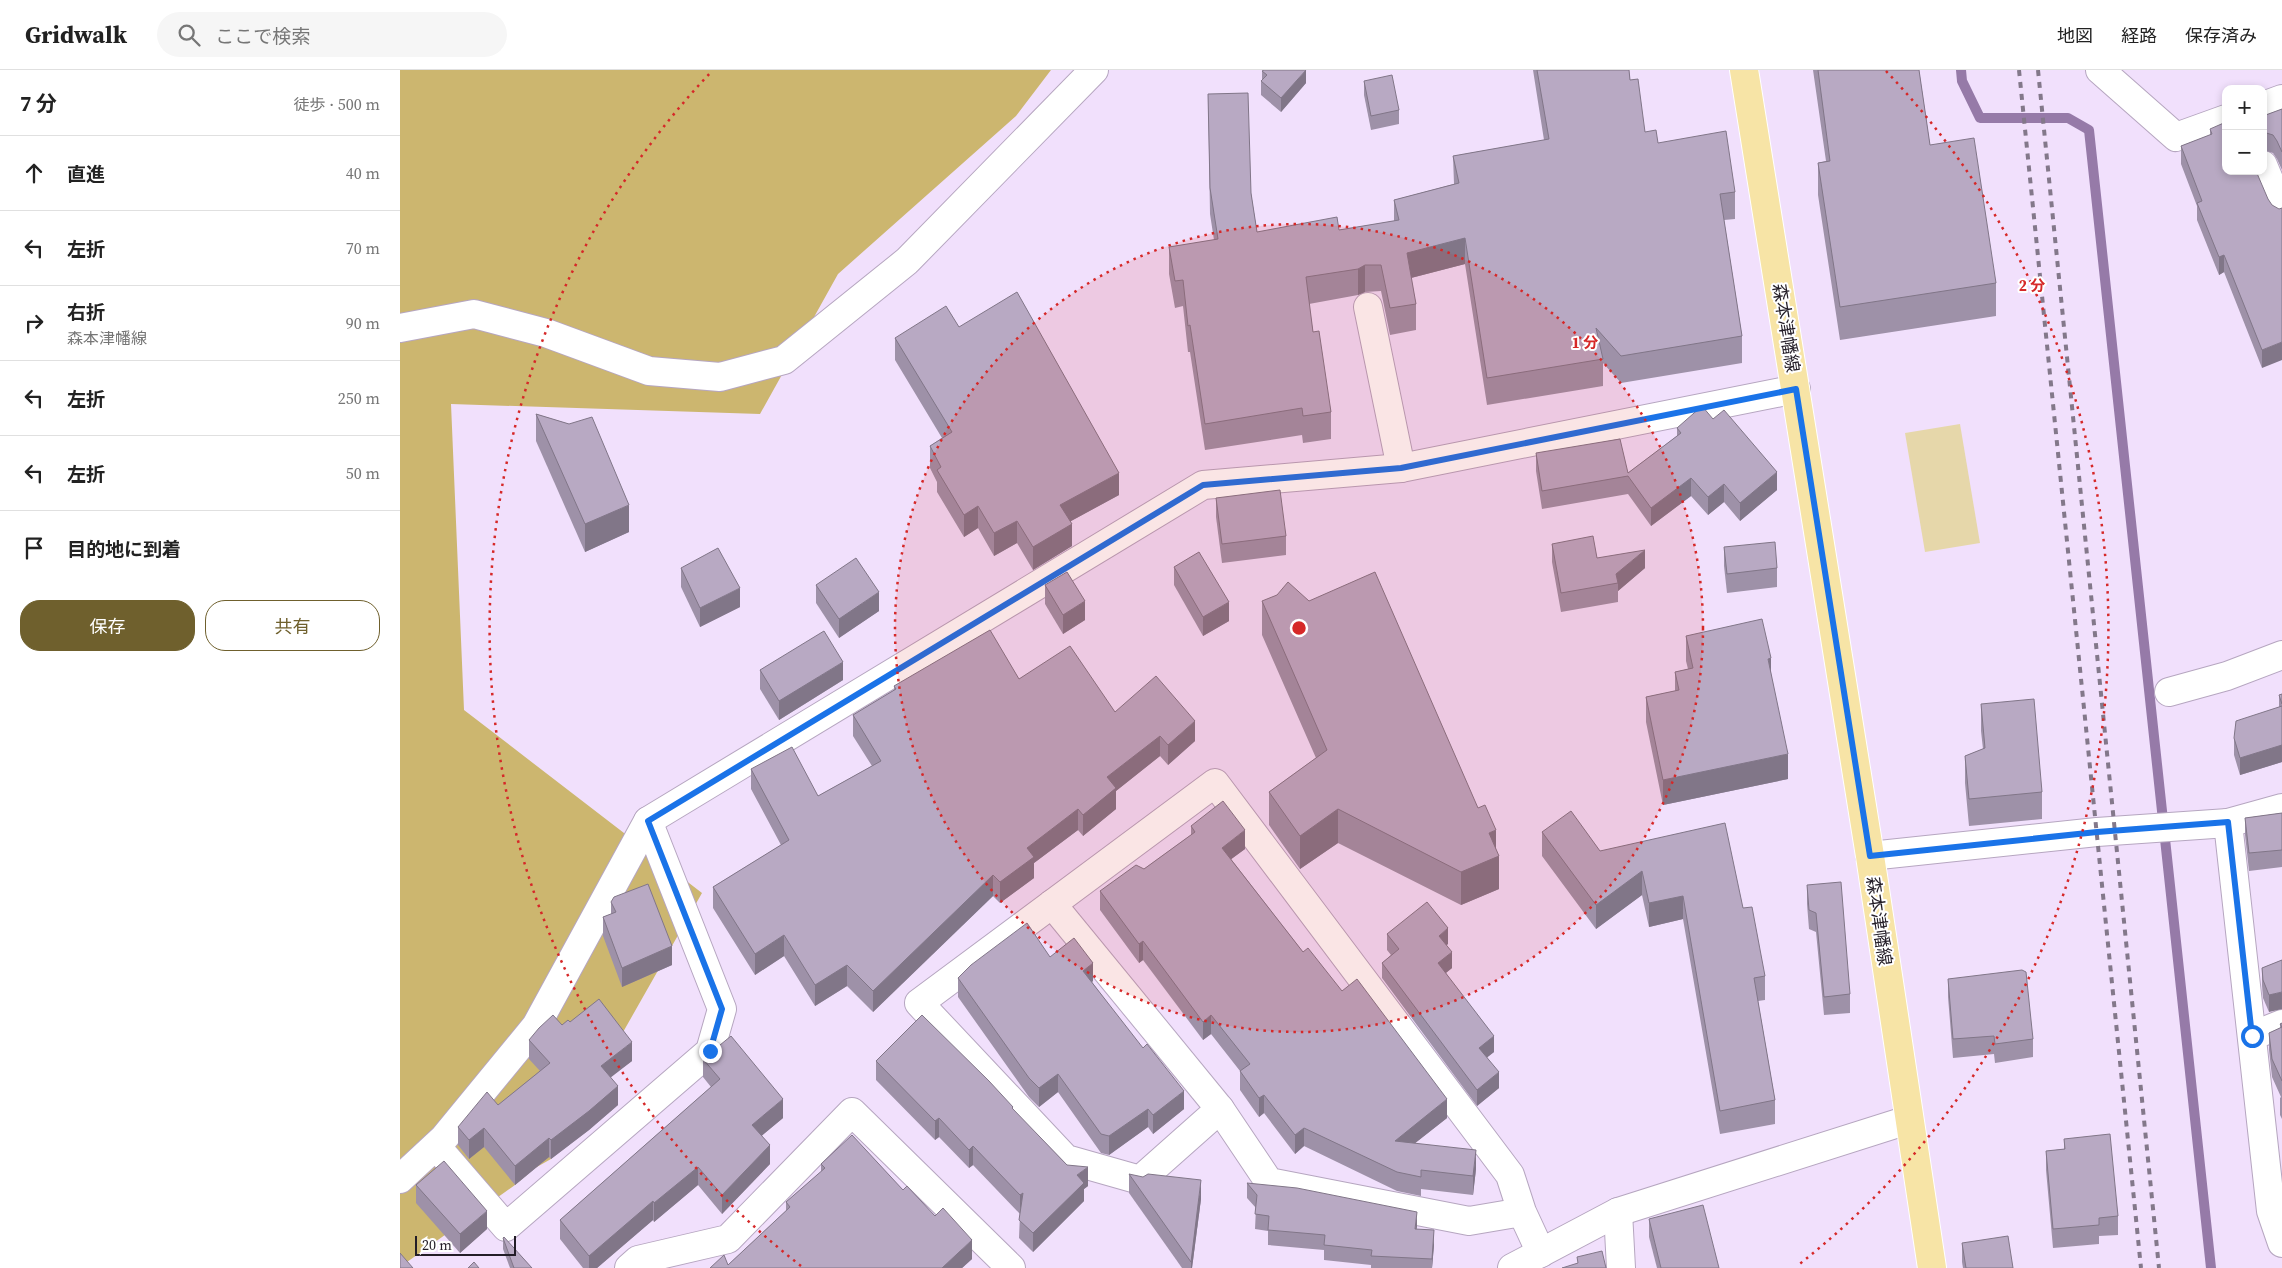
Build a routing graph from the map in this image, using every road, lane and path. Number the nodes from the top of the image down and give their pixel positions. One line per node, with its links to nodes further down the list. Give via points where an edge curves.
1 (1094, 70): 10 (street, via 907,261 784,360 720,377 649,370 546,333 474,314)
2 (1744, 70): 11 (main road, 森本津幡線)
3 (2100, 70): 6 (street, via 2176,137)
4 (2282, 99): 5 (street)
5 (2267, 105)
6 (2222, 120)
7 (2267, 175): 8 (street)
8 (2282, 211)
9 (1368, 307): 12 (street)
10 (400, 328)
11 (1796, 389): 12 (street); 18 (main road, 森本津幡線)
12 (1401, 468): 16 (street, via 1203,485)
13 (2282, 655): 14 (street, via 2227,676)
14 (2169, 692)
15 (2282, 808): 17 (street)
16 (648, 821): 24 (street, via 536,1026); 24 (street, via 722,1009 710,1051 506,1227)
17 (2228, 822): 18 (street); 21 (street)
18 (1870, 856): 23 (main road, 森本津幡線)
19 (1052, 904): 22 (street); 22 (street, via 919,1003 1066,1159 1140,1180); 27 (street, via 1215,783 1510,1175)
20 (2282, 1024): 21 (street)
21 (2252, 1036): 26 (street)
22 (1220, 1109): 27 (street, via 1269,1182 1470,1221)
23 (1908, 1120): 28 (street); 35 (main road, 森本津幡線)
24 (436, 1146): 25 (street)
25 (400, 1179)
26 (2276, 1209): 29 (street)
27 (1522, 1212): 30 (street)
28 (1618, 1212): 30 (street); 34 (street)
29 (2282, 1243)
30 (1541, 1253): 33 (street)
31 (629, 1268): 32 (street, via 638,1260 728,1239 852,1112)
32 (1011, 1268)
33 (1512, 1268)
34 (1621, 1268)
35 (1932, 1268)

